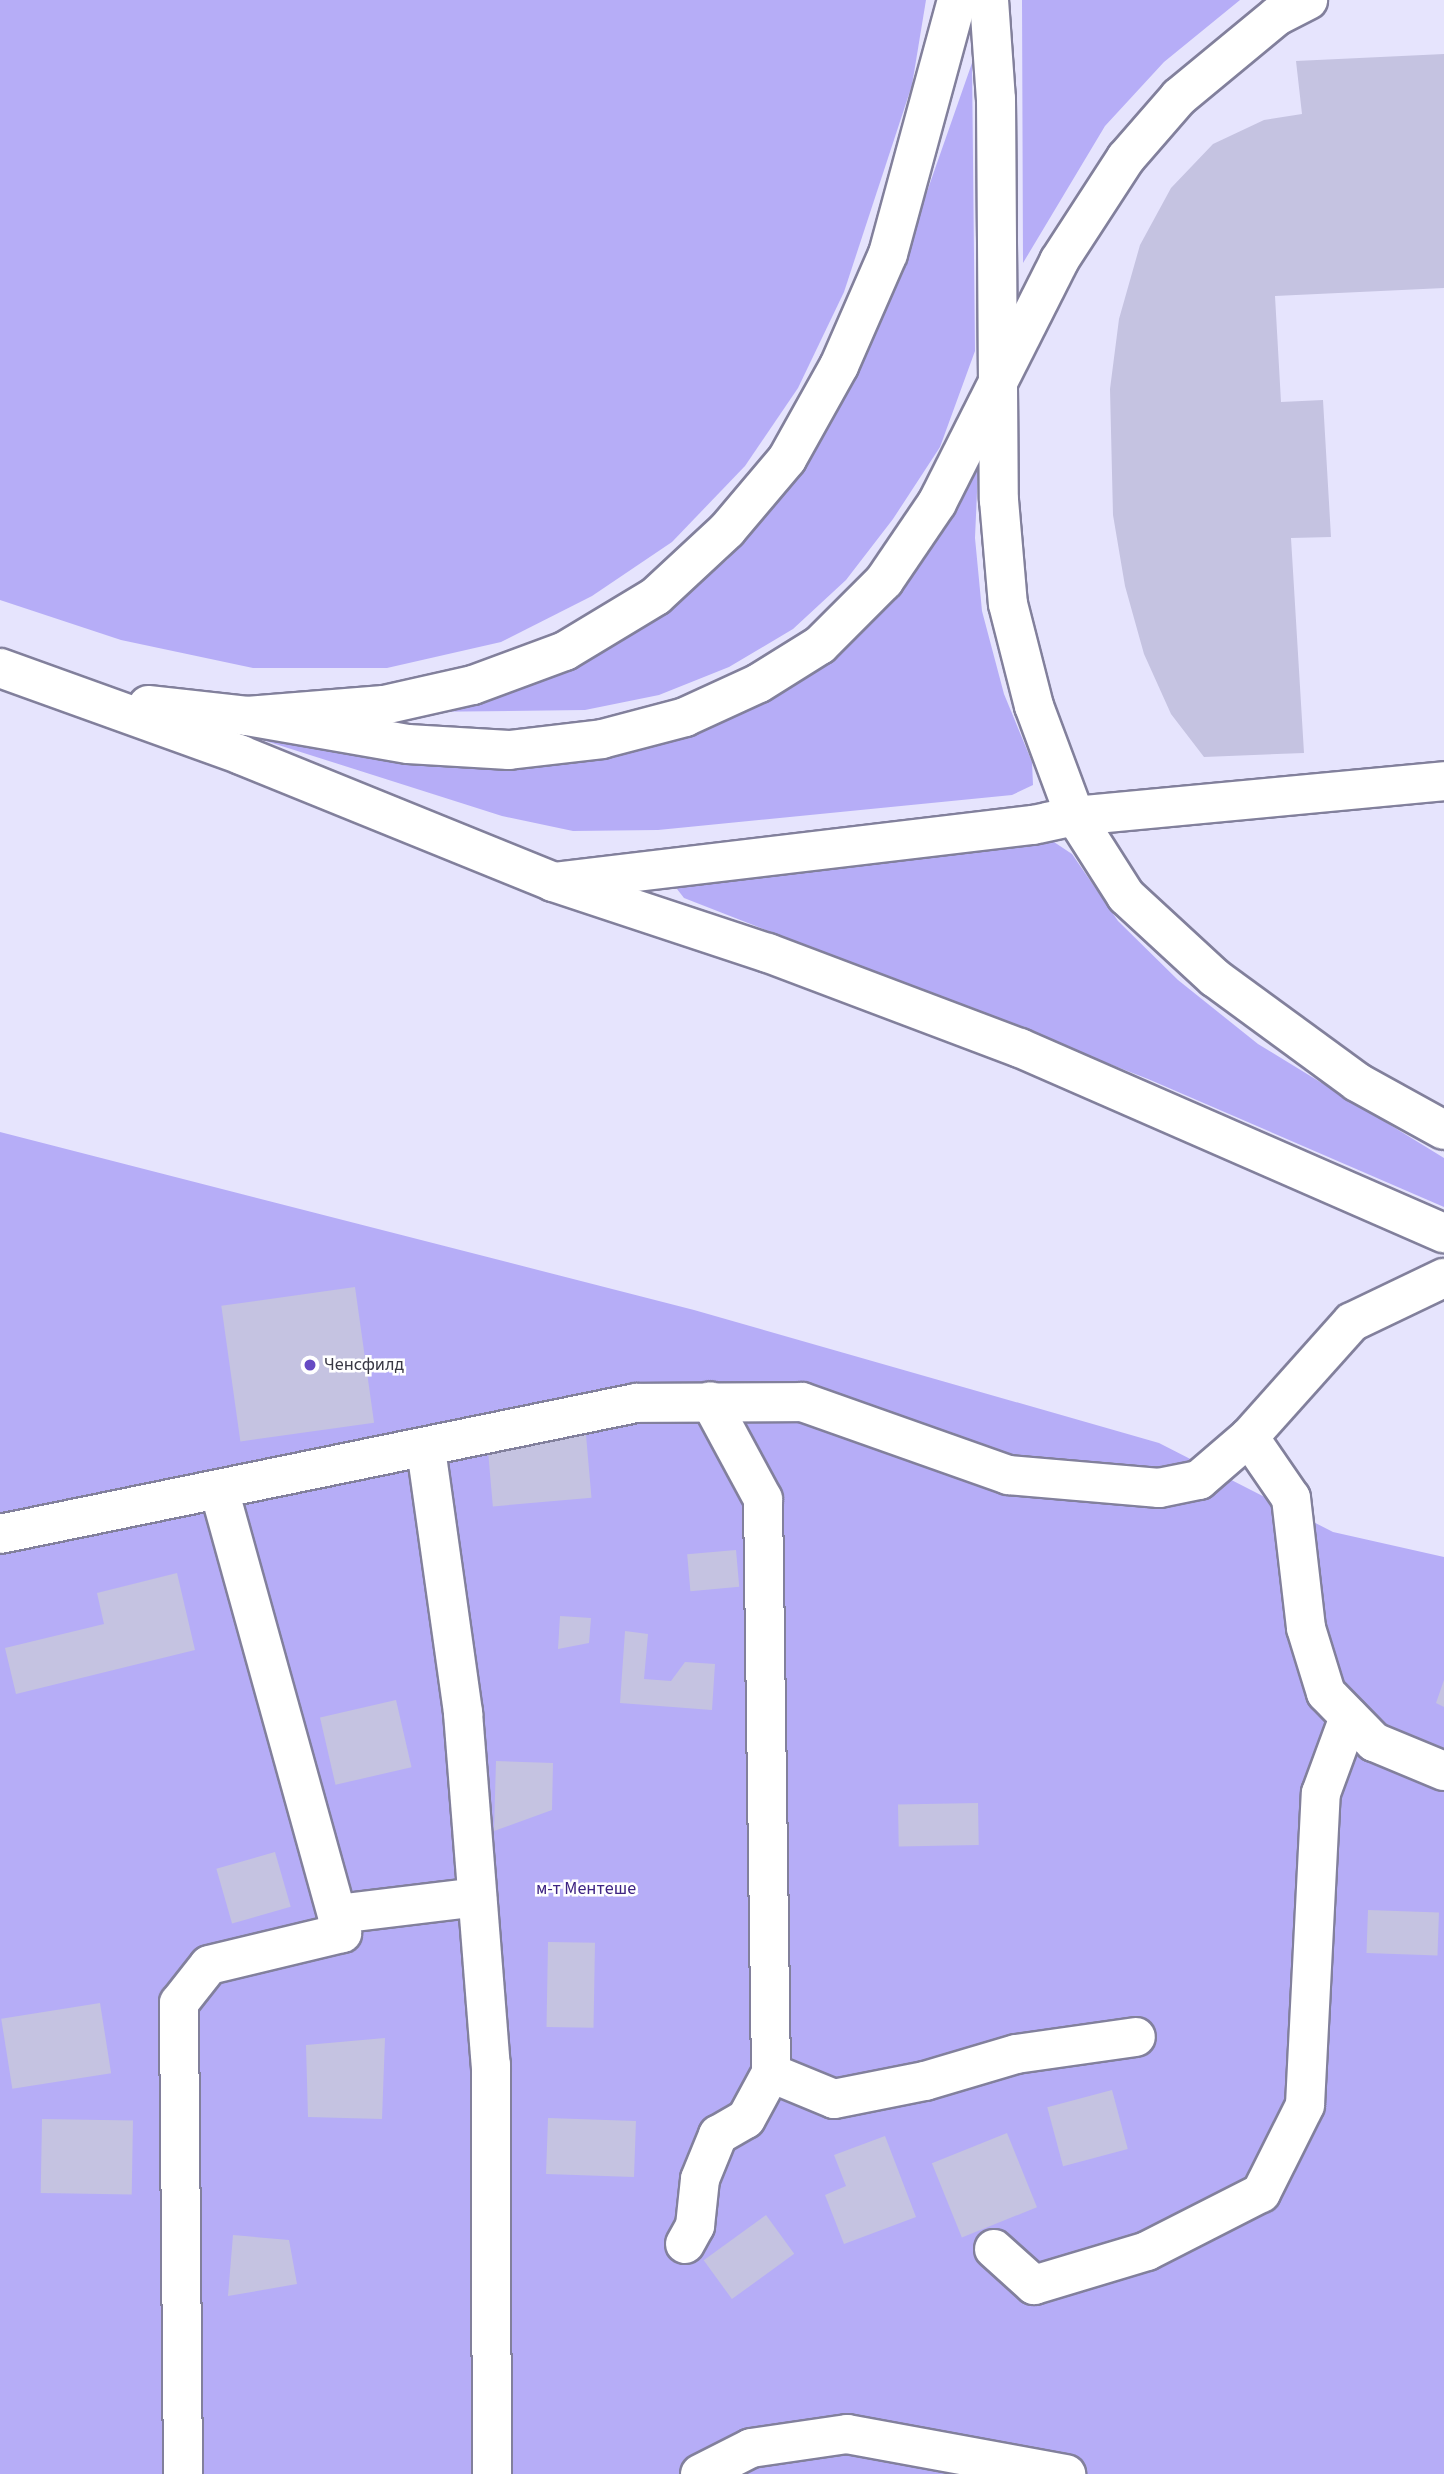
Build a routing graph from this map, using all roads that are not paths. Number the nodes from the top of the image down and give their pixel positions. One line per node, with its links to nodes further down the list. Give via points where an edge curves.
1 (957, 0): 7 (main road, via 888,254 839,366 787,460 727,530 656,596 565,651 473,685 384,705)
2 (989, 0): 4 (main road, via 996,99)
3 (1308, 0): 4 (main road, via 1277,16 1179,97 1126,158 1059,261)
4 (996, 383): 7 (main road, via 937,503 884,581 820,645 758,683 685,717 602,738 509,750 408,744); 9 (main road, via 1007,604 1034,706)
5 (0, 668): 6 (main road)
6 (87, 699): 7 (main road); 10 (main road, via 241,755)
7 (247, 716)
8 (1444, 781): 9 (main road)
9 (1075, 816): 10 (main road, via 1033,825); 11 (main road, via 1126,896 1215,978 1357,1082)
10 (553, 882): 12 (main road, via 768,953 1020,1048)
11 (1444, 1130)
12 (1444, 1233)
13 (1444, 1278): 15 (main road, via 1352,1322)
14 (710, 1401): 15 (main road, via 802,1402 1008,1475 1159,1489 1199,1479); 16 (main road, via 636,1403); 24 (main road, via 763,1499)
15 (1249, 1437): 19 (main road, via 1291,1498 1306,1628 1326,1693)
16 (426, 1448): 17 (main road); 21 (main road, via 463,1713)
17 (219, 1490): 18 (main road); 22 (main road)
18 (0, 1534)
19 (1349, 1717): 20 (main road, via 1374,1742); 26 (main road, via 1321,1793 1305,2105 1261,2193 1147,2250 1034,2286)
20 (1444, 1771)
21 (477, 1897): 22 (main road); 28 (main road, via 491,2064)
22 (337, 1914): 27 (main road, via 342,1933 209,1965 179,2003)
23 (1136, 2037): 24 (main road, via 1016,2054 925,2081 834,2099)
24 (771, 2073): 25 (main road, via 747,2119 718,2135 701,2179 695,2226)
25 (685, 2244)
26 (994, 2249)
27 (183, 2474)
28 (492, 2474)
29 (700, 2474): 30 (main road, via 751,2448 847,2434)
30 (1066, 2474)

